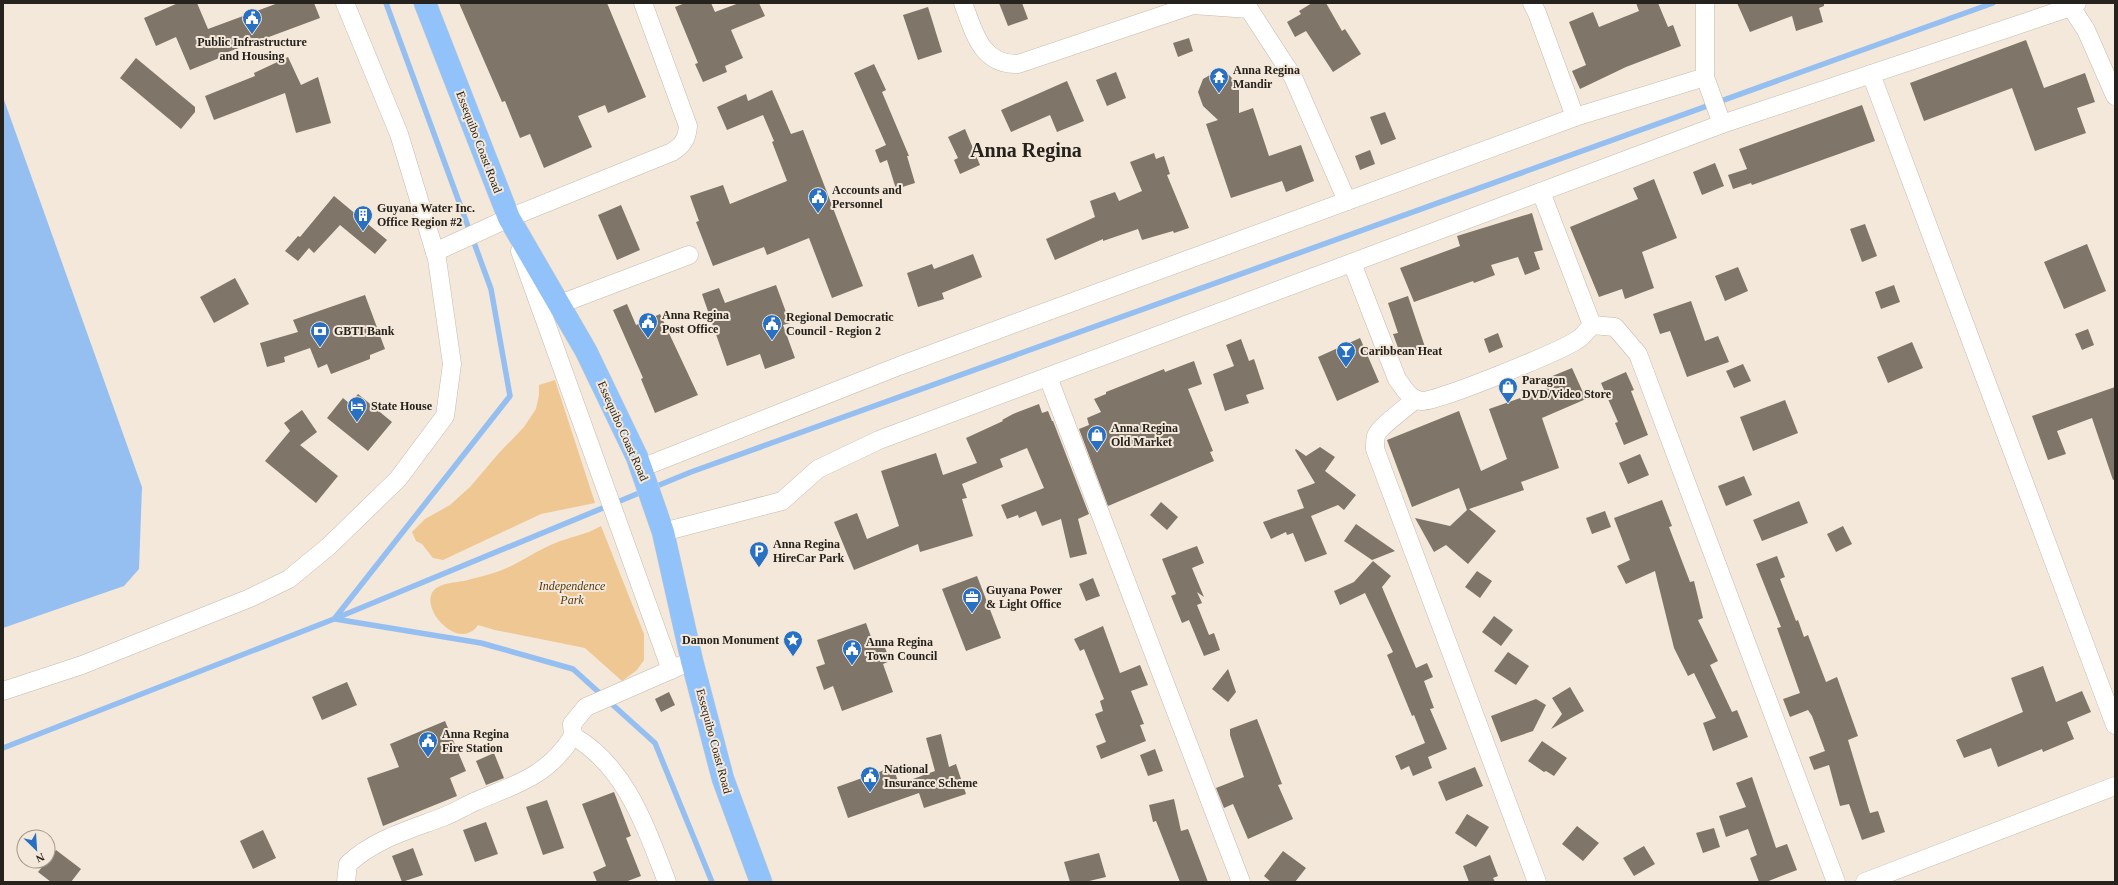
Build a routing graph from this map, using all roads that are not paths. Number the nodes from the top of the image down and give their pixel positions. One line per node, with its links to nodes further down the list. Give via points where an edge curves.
1 (345, 3): 17 (street, via 399,134)
2 (424, 3): 16 (main road, Essequibo Coast Road)
3 (643, 3): 16 (street, via 688,126 687,137 681,146 672,152)
4 (963, 3): 8 (street, via 982,47 989,56 1006,64 1018,64 1192,5)
5 (1532, 3): 12 (street)
6 (1705, 3): 10 (street)
7 (2074, 5): 9 (street); 11 (street)
8 (1247, 6): 15 (street, via 1293,76)
9 (1871, 74): 13 (street); 29 (street)
10 (1705, 77): 12 (street); 13 (street)
11 (2115, 96)
12 (1575, 117): 15 (street)
13 (1722, 124): 14 (street)
14 (1541, 192): 19 (street); 21 (street)
15 (1347, 201): 24 (street, via 899,366)
16 (500, 222): 17 (street); 20 (main road, Essequibo Coast Road); 27 (street, via 603,483)
17 (435, 252): 28 (street, via 452,364 445,416 398,479 329,546 289,579 250,598 82,665)
18 (689, 256): 20 (street)
19 (1352, 263): 22 (street); 23 (street, via 1397,379 1409,396)
20 (560, 304): 24 (main road, Essequibo Coast Road, via 586,351)
21 (1592, 325): 23 (street, via 1578,340 1530,362 1440,396 1422,401); 37 (street, via 1615,327 1638,354)
22 (1048, 377): 25 (street, via 879,440 818,469 782,501); 35 (street)
23 (1416, 399): 36 (street, via 1399,415 1384,424 1376,435 1375,449)
24 (643, 474): 25 (main road, Essequibo Coast Road)
25 (661, 524): 26 (main road, Essequibo Coast Road)
26 (692, 661): 27 (street); 34 (main road, Essequibo Coast Road, via 723,779)
27 (671, 670): 30 (street, via 586,707 572,724)
28 (3, 691)
29 (2115, 725)
30 (573, 736): 32 (street, via 558,757 543,771 360,852 348,864); 33 (street, via 586,743 619,777 653,845)
31 (2115, 786): 38 (street)
32 (346, 882)
33 (667, 882)
34 (761, 882)
35 (1241, 882)
36 (1537, 882)
37 (1836, 882)
38 (1865, 882)

